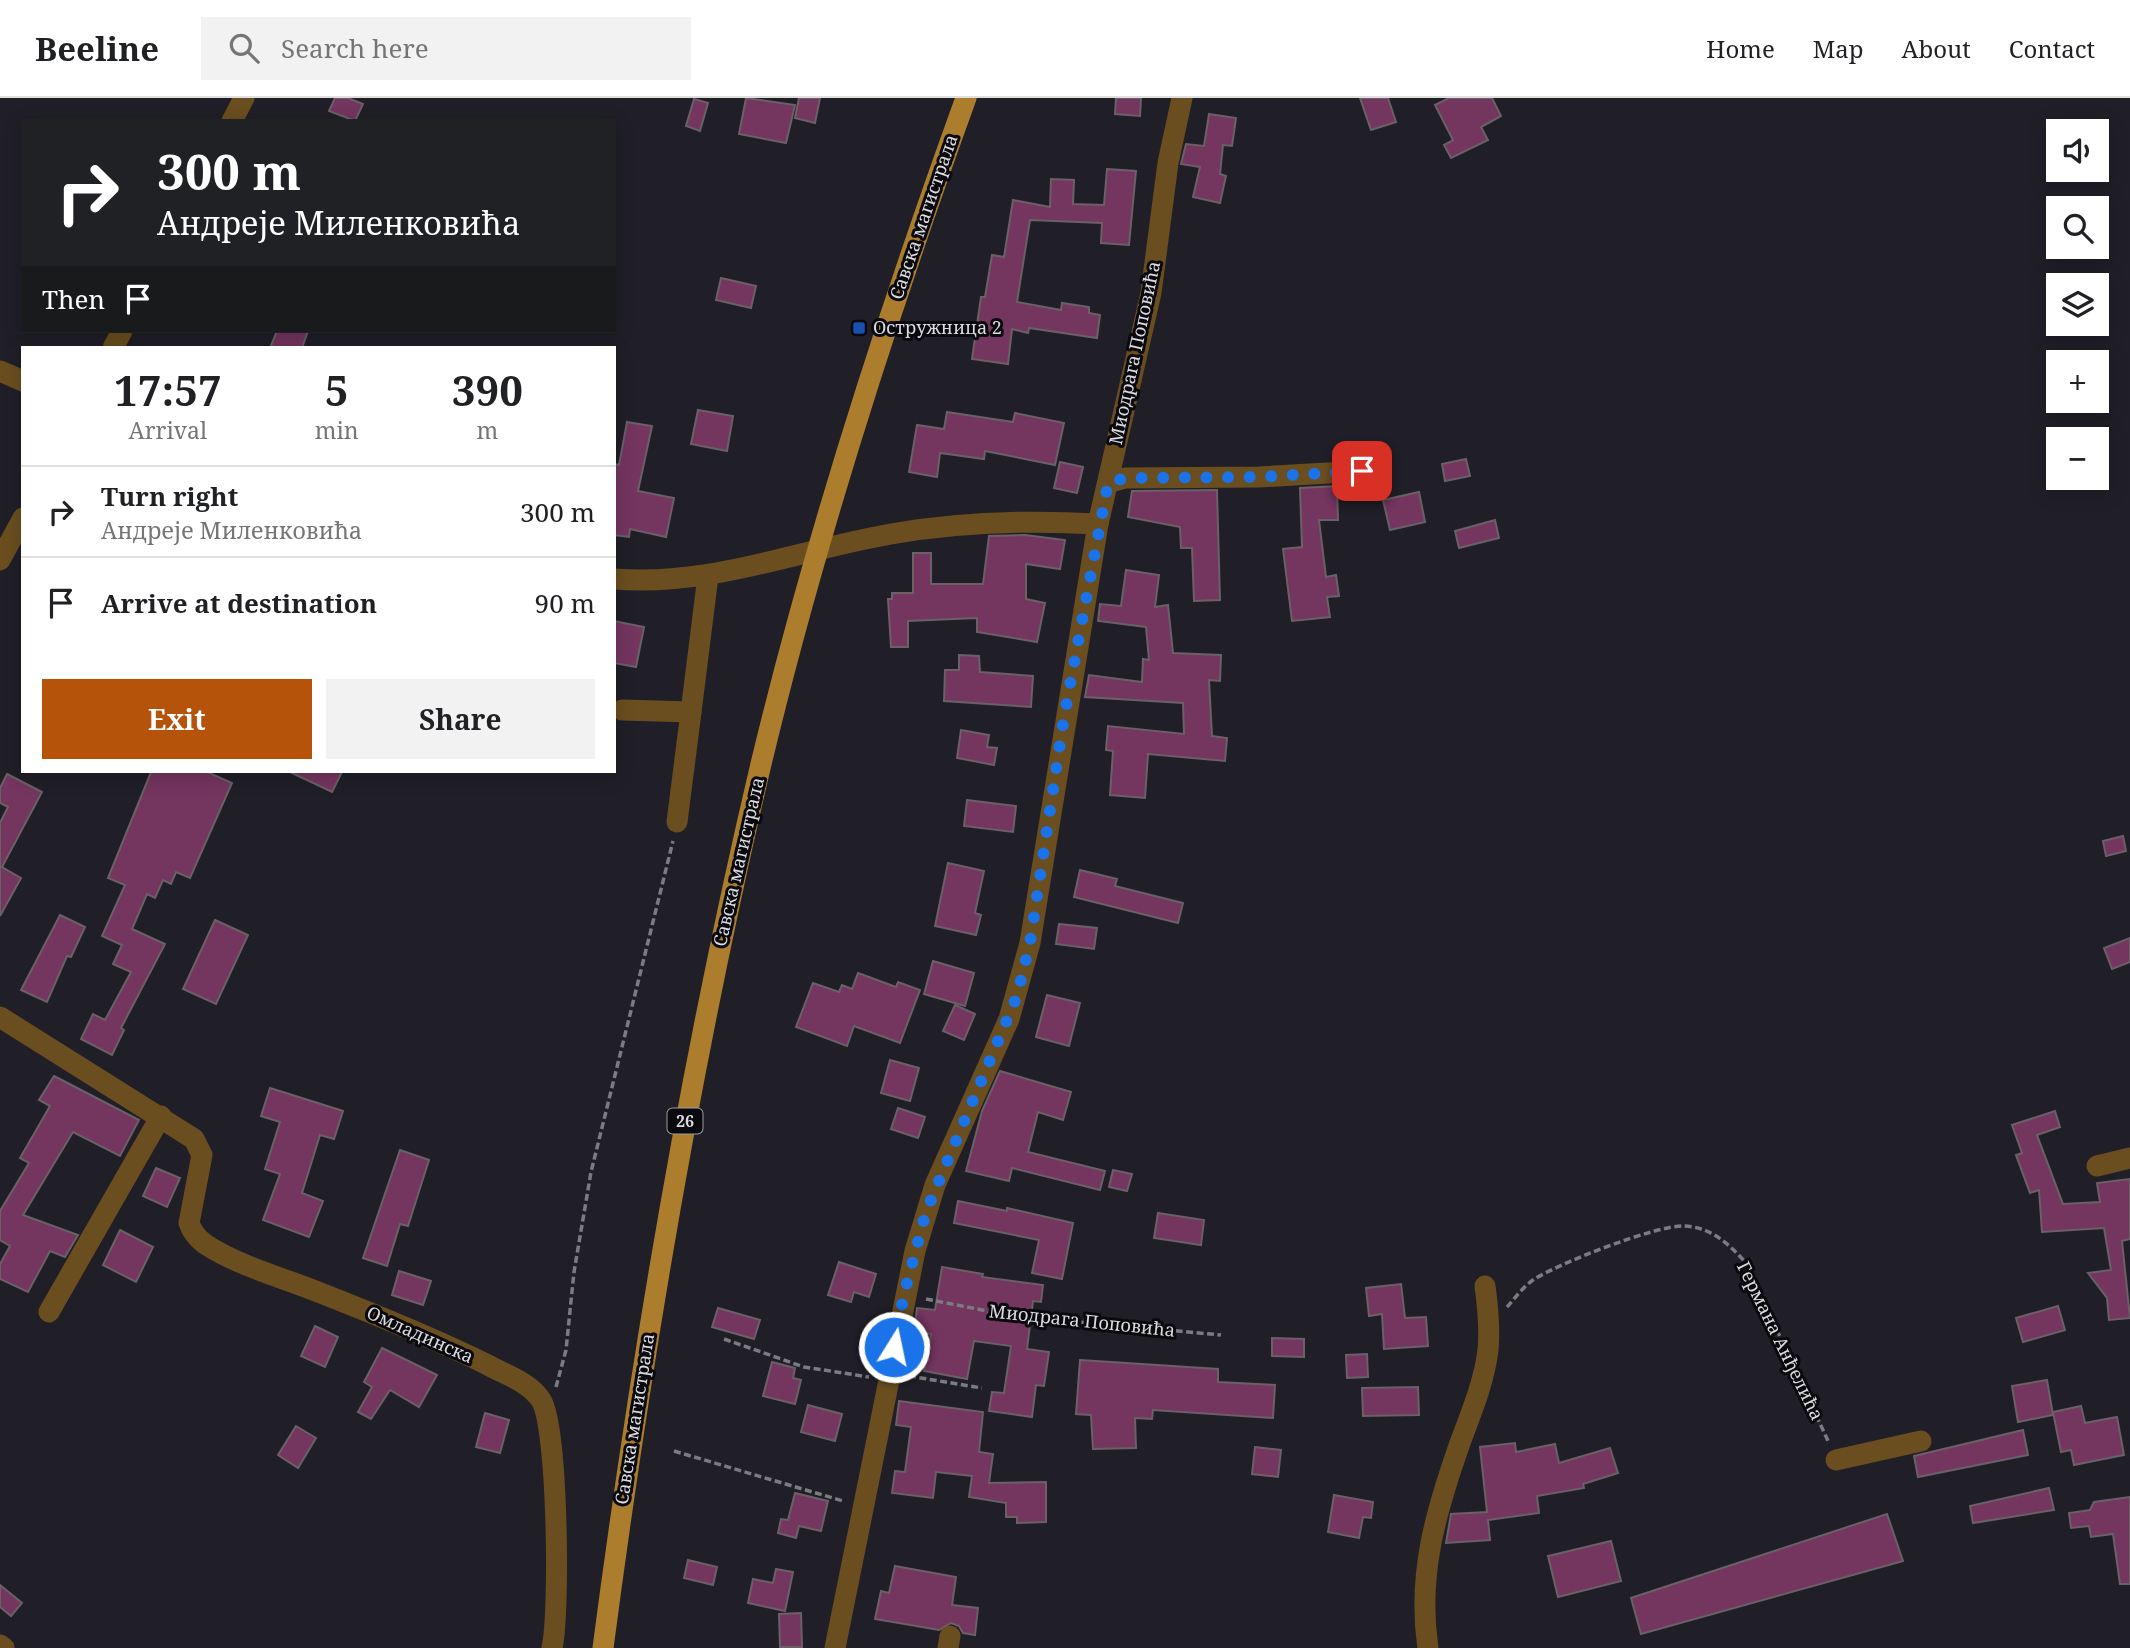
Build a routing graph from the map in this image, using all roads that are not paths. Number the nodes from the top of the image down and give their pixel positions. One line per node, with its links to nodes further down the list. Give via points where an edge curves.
1 (244, 98): 4 (street)
2 (966, 98): 28 (main road, Савска магистрала / 26, via 902,279 804,602 761,763 675,1169 631,1434)
3 (1182, 98): 8 (street, Миодрага Поповића, via 1168,163 1151,293)
4 (233, 119)
5 (0, 371): 6 (street)
6 (21, 380)
7 (1362, 471): 8 (street, via 1125,478)
8 (1108, 483): 10 (street, Миодрага Поповића)
9 (21, 522): 11 (street)
10 (1098, 524): 12 (street, via 958,526 891,534); 29 (street, Миодрага Поповића, via 1030,943 1017,996 936,1185 904,1294)
11 (0, 560)
12 (708, 576): 13 (street); 15 (street)
13 (616, 579)
14 (622, 709): 15 (street)
15 (691, 712): 16 (street)
16 (677, 822)
17 (0, 1017): 18 (street, Омладинска)
18 (161, 1116): 22 (street); 27 (street, Омладинска, via 194,1139 200,1149 189,1214 192,1232 204,1243 468,1355 527,1385 542,1402 557,1545)
19 (2130, 1158): 20 (street)
20 (2097, 1166)
21 (1485, 1286): 30 (street, via 1490,1327 1482,1382 1438,1506 1427,1553)
22 (50, 1312)
23 (1921, 1441): 24 (street)
24 (1836, 1460)
25 (0, 1644): 26 (street)
26 (4, 1648)
27 (552, 1648)
28 (603, 1648)
29 (835, 1648)
30 (1428, 1648)

